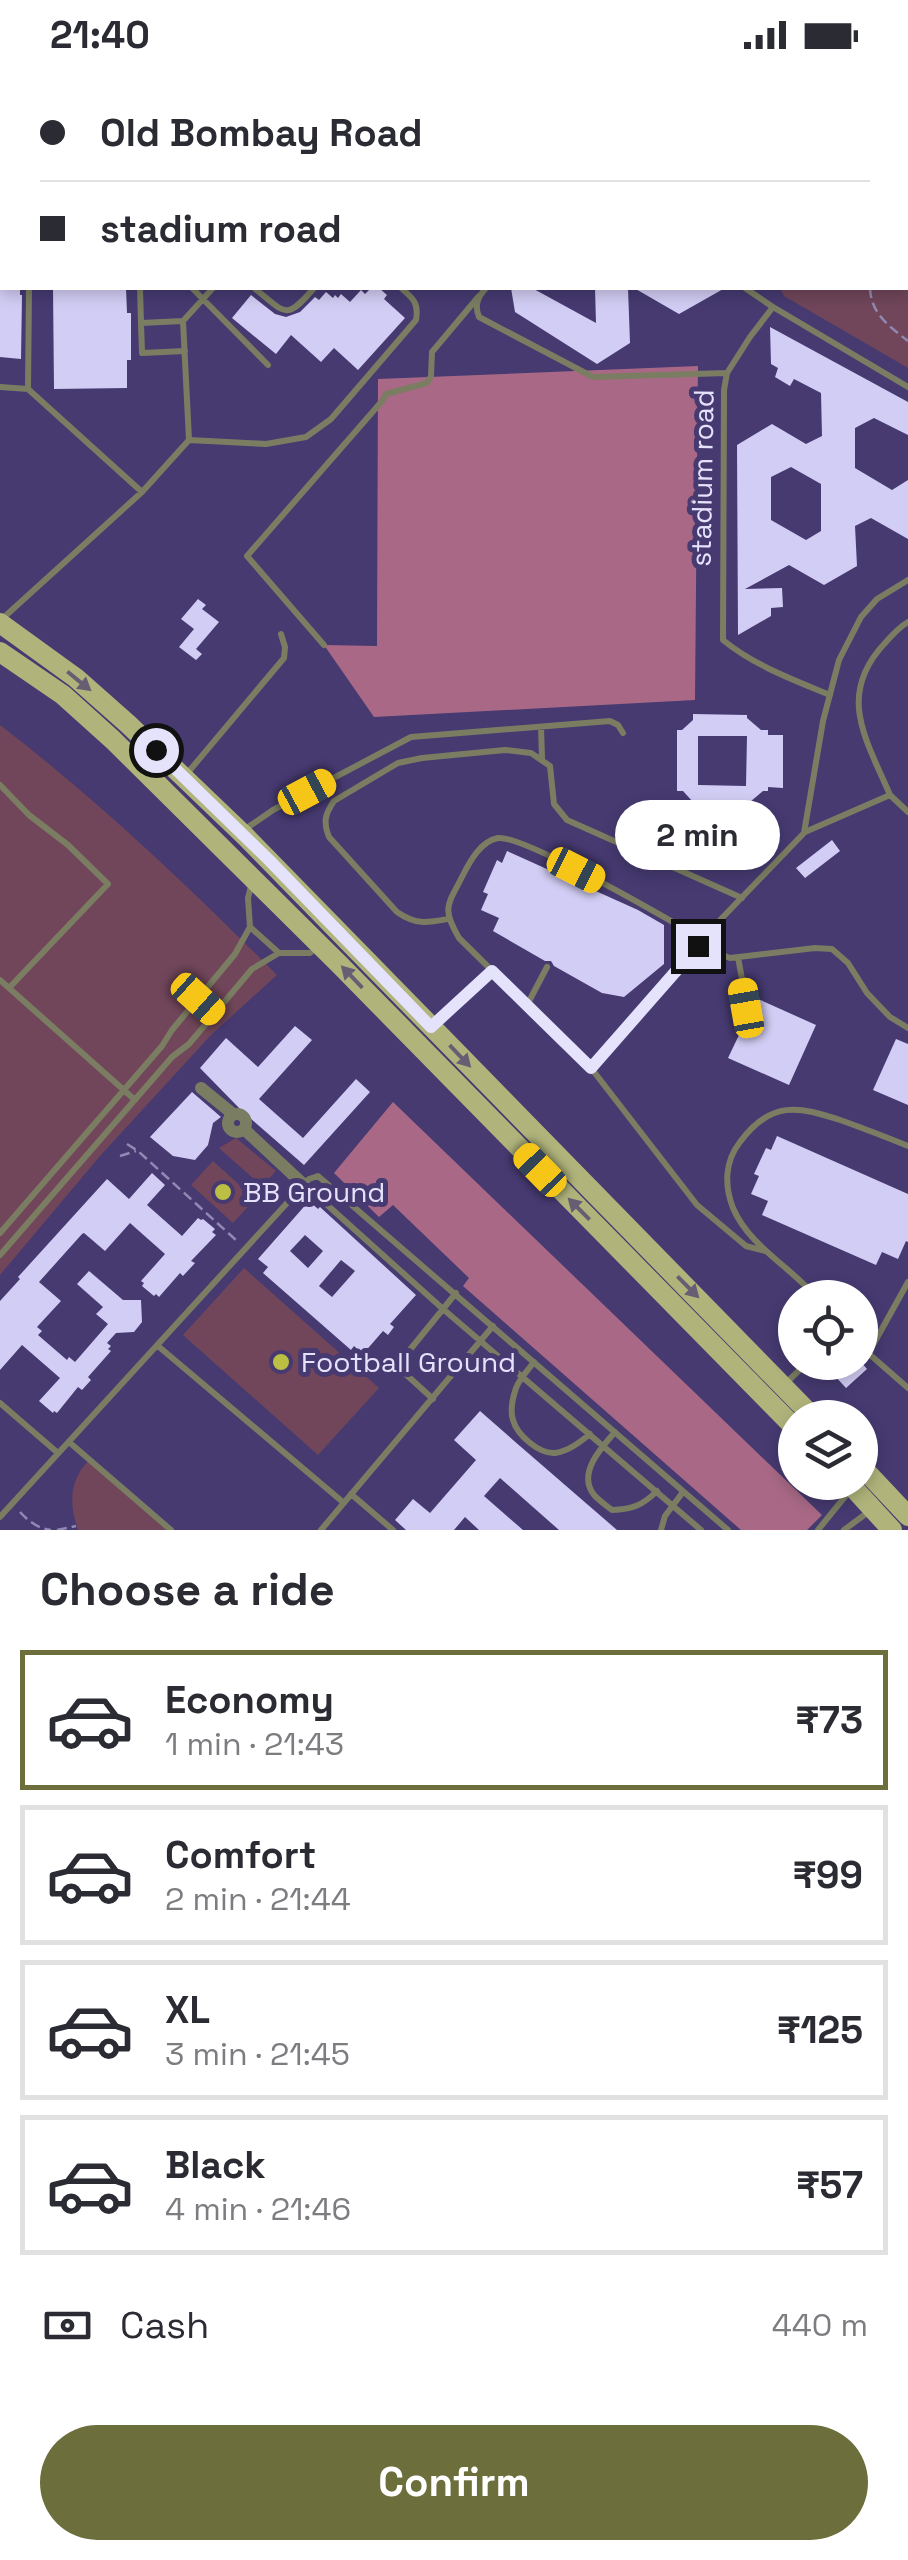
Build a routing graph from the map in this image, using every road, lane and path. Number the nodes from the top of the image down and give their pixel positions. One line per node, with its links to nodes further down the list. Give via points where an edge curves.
1 (29, 290): 22 (lane)
2 (140, 290): 15 (lane)
3 (194, 290): 12 (lane)
4 (211, 290): 12 (lane)
5 (256, 290): 6 (lane, via 290,312)
6 (312, 290)
7 (404, 290): 23 (lane, via 415,299 416,320 331,419 306,437 266,444)
8 (484, 290): 11 (lane)
9 (748, 290): 13 (lane)
10 (870, 290): 16 (path, via 880,319)
11 (479, 296): 19 (lane, via 479,317 593,378); 29 (lane, via 432,352 427,383 386,394 247,556)
12 (203, 300): 14 (lane); 18 (lane)
13 (773, 307): 19 (lane, stadium road); 20 (lane)
14 (183, 321): 15 (lane); 17 (lane)
15 (141, 323): 17 (lane, via 142,352)
16 (908, 341)
17 (185, 351): 23 (lane)
18 (268, 365)
19 (727, 373): 31 (lane, stadium road, via 723,640)
20 (908, 386)
21 (0, 387): 22 (lane)
22 (28, 389): 24 (lane)
23 (189, 440): 24 (lane)
24 (142, 492): 26 (lane)
25 (908, 580): 31 (lane, via 877,598 861,617)
26 (0, 622): 35 (main road, one-way to 35, via 76,678)
27 (908, 622): 37 (lane, via 875,654 858,696)
28 (281, 634): 35 (lane, via 284,658)
29 (324, 645)
30 (0, 652): 41 (main road, via 114,740)
31 (830, 695): 40 (lane)
32 (541, 727): 33 (lane, via 610,721); 34 (lane); 39 (lane, via 410,737)
33 (623, 732)
34 (542, 758): 43 (lane, via 550,766 554,804 567,820); 45 (lane, via 506,750 422,758 398,764 328,810 328,837 397,912 411,921)
35 (184, 778): 39 (main road)
36 (0, 784): 54 (lane, via 108,884)
37 (890, 795): 38 (lane); 40 (lane)
38 (908, 812)
39 (241, 832): 42 (main road)
40 (804, 833): 43 (lane)
41 (253, 877): 44 (main road); 46 (lane)
42 (302, 895): 44 (main road); 59 (main road)
43 (742, 898): 47 (lane)
44 (286, 910): 48 (main road)
45 (448, 919): 47 (lane, via 469,863 488,840 504,837 565,864); 52 (lane)
46 (250, 927): 49 (lane); 55 (lane)
47 (701, 943): 50 (lane); 61 (lane)
48 (320, 945): 49 (lane, via 310,952); 91 (main road, one-way to 48)
49 (279, 952): 58 (lane, via 252,969)
50 (738, 958): 57 (lane); 60 (lane, via 832,949 890,1017)
51 (547, 967): 56 (lane)
52 (492, 971): 56 (lane); 59 (lane)
53 (0, 980): 54 (lane)
54 (10, 988): 63 (lane)
55 (198, 999): 58 (lane); 63 (lane)
56 (526, 1006): 61 (lane)
57 (746, 1008)
58 (214, 1014): 64 (lane)
59 (431, 1027): 86 (main road, one-way to 86)
60 (908, 1028)
61 (591, 1068): 72 (lane, via 696,1205 746,1246)
62 (201, 1088): 69 (street, via 244,1117 244,1129)
63 (124, 1090): 64 (lane); 70 (lane)
64 (135, 1100): 73 (lane)
65 (127, 1144): 67 (path)
66 (908, 1146): 72 (lane, via 798,1108 756,1123 730,1158 726,1180 732,1206)
67 (138, 1150): 68 (path); 71 (path)
68 (120, 1156)
69 (304, 1184): 71 (lane); 76 (lane, via 318,1176); 77 (lane)
70 (0, 1233)
71 (246, 1249): 81 (lane)
72 (765, 1250): 74 (lane)
73 (0, 1255)
74 (802, 1280)
75 (908, 1282): 79 (lane)
76 (456, 1293): 77 (lane); 78 (lane)
77 (443, 1309): 80 (lane); 88 (lane, via 400,1362)
78 (493, 1326): 80 (lane); 82 (lane)
79 (878, 1336)
80 (480, 1342): 84 (lane); 88 (lane)
81 (158, 1346): 94 (lane); 103 (lane)
82 (534, 1362): 84 (lane); 92 (lane)
83 (878, 1362): 87 (lane)
84 (522, 1376): 93 (lane); 93 (lane, via 512,1419 534,1446 551,1454)
85 (790, 1380): 86 (lane)
86 (784, 1386): 89 (main road)
87 (908, 1388)
88 (433, 1399): 100 (lane)
89 (797, 1400)
90 (0, 1404): 96 (lane)
91 (778, 1411)
92 (615, 1432): 95 (lane); 99 (lane)
93 (590, 1434): 95 (lane)
94 (69, 1442): 96 (lane); 113 (lane)
95 (604, 1446): 98 (lane); 98 (lane, via 588,1478 592,1492 612,1510 632,1509)
96 (58, 1453): 104 (lane)
97 (878, 1484): 107 (main road)
98 (656, 1491): 105 (lane)
99 (683, 1492): 105 (lane); 118 (lane)
100 (352, 1494): 103 (lane); 115 (lane)
101 (839, 1500): 119 (lane)
102 (864, 1500): 106 (main road)
103 (344, 1503): 114 (lane)
104 (12, 1504): 108 (lane); 110 (path)
105 (672, 1504): 116 (lane); 117 (lane)
106 (872, 1509): 120 (lane); 121 (main road)
107 (908, 1516)
108 (0, 1517)
109 (76, 1526): 112 (path)
110 (37, 1528): 111 (path)
111 (49, 1530)
112 (57, 1530)
113 (172, 1530)
114 (321, 1530)
115 (393, 1530)
116 (661, 1530)
117 (701, 1530)
118 (728, 1530)
119 (818, 1530)
120 (844, 1530)
121 (892, 1530)

